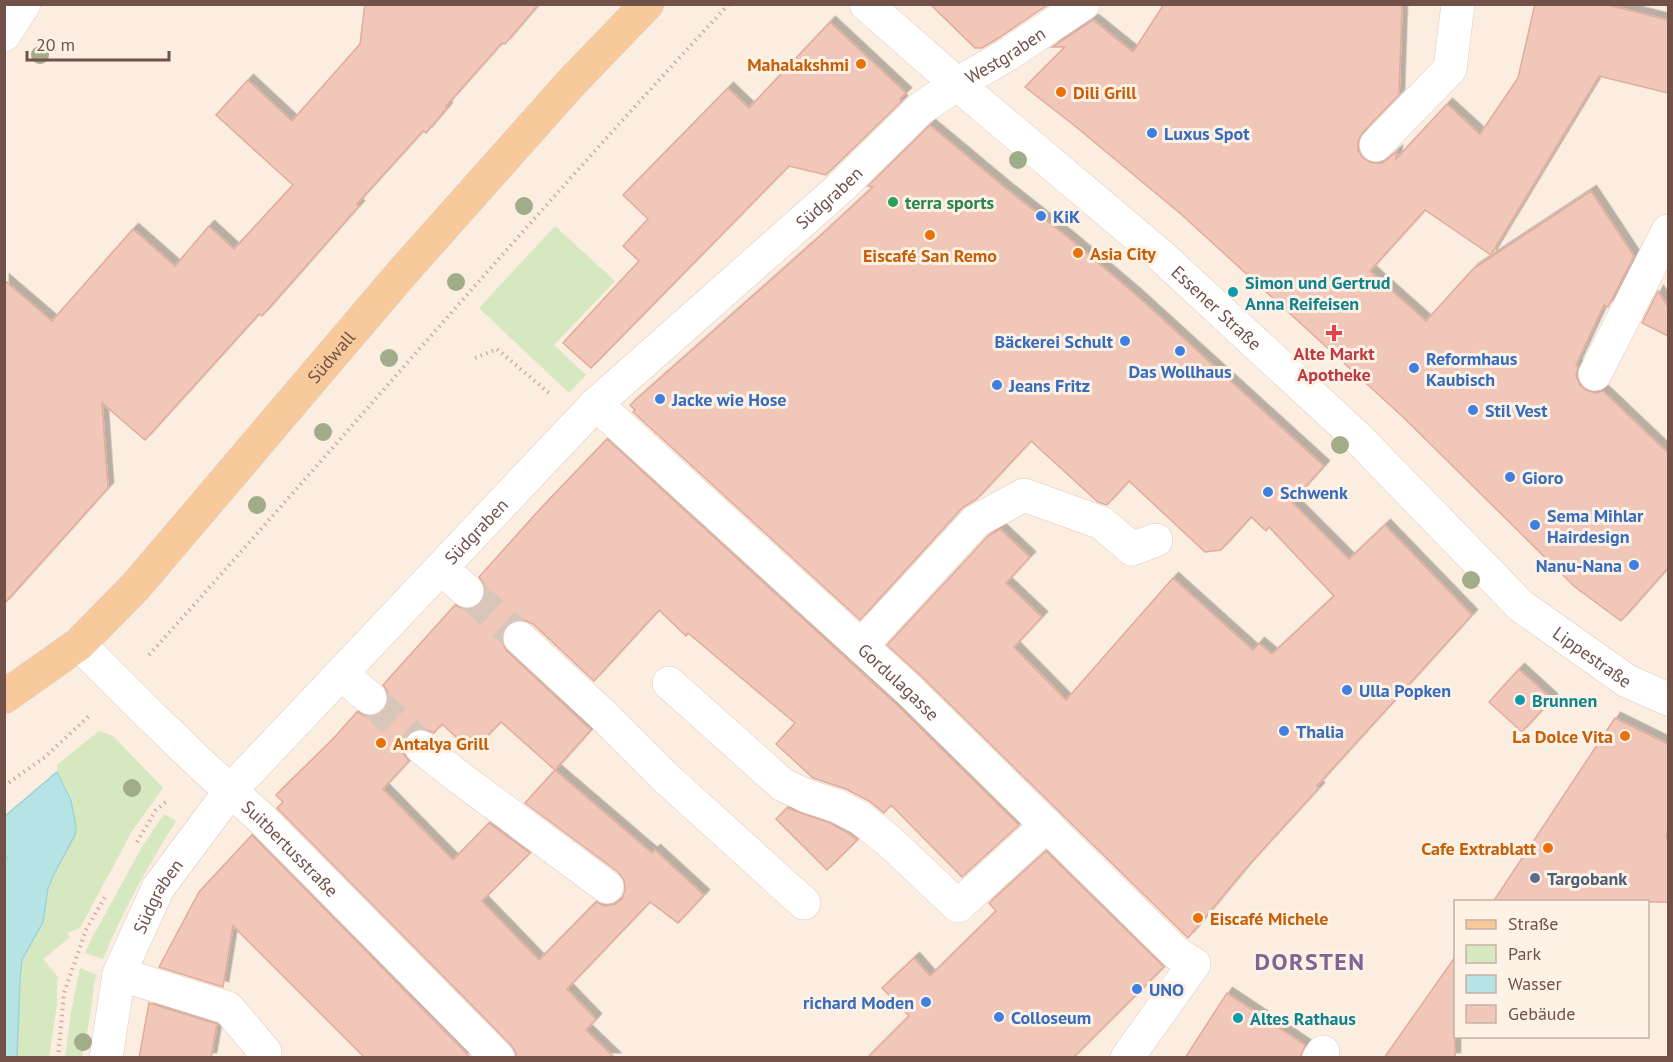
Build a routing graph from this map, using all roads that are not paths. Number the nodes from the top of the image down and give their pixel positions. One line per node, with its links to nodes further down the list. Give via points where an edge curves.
1 (24, 4): 6 (street)
2 (647, 4): 16 (main road, Südwall, via 570,84 136,586)
3 (866, 4): 7 (street, Essener Straße)
4 (1083, 4): 7 (street, Westgraben, via 1007,56)
5 (1458, 4): 8 (street, via 1450,69)
6 (4, 35)
7 (957, 84): 11 (street, Südgraben, via 920,109 840,188); 19 (street, Essener Straße, via 1159,254 1357,436 1521,606)
8 (1376, 145)
9 (1668, 231): 10 (street)
10 (1595, 374)
11 (596, 405): 13 (street, Südgraben); 17 (street, Gordulagasse)
12 (1156, 540): 17 (street, via 1132,549 1102,523 1024,495 976,520)
13 (442, 569): 14 (street); 18 (street, Südgraben)
14 (467, 591)
15 (520, 638): 28 (street, via 664,777)
16 (79, 644): 21 (main road, Südwall); 25 (street, Suitbertusstraße)
17 (861, 646): 26 (street, Gordulagasse)
18 (341, 674): 22 (street); 25 (street, Südgraben)
19 (1627, 681): 23 (street, Lippestraße)
20 (669, 684): 26 (street, via 783,785 860,818 958,906)
21 (4, 697)
22 (369, 698)
23 (1668, 699)
24 (421, 747): 27 (street)
25 (231, 790): 29 (street, Südgraben, via 158,888); 32 (street, Suitbertusstraße)
26 (1047, 825): 33 (street, Gordulagasse, via 1176,953 1194,964)
27 (607, 887)
28 (804, 903)
29 (119, 974): 30 (street, Südgraben); 31 (street, via 228,1008 265,1052)
30 (106, 1058)
31 (264, 1058)
32 (498, 1058)
33 (1127, 1058)

